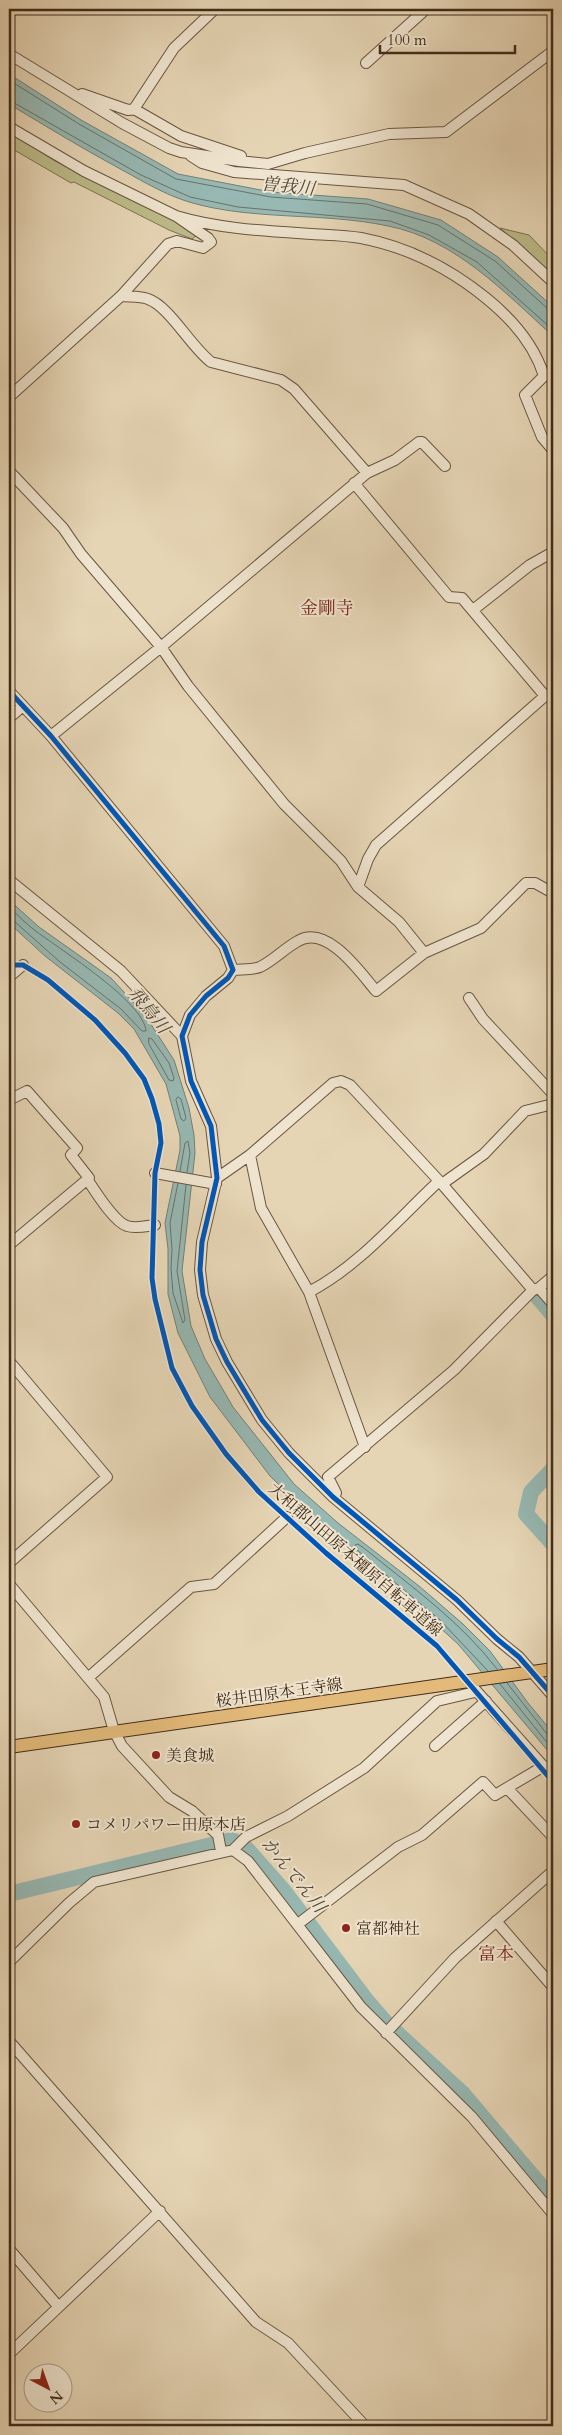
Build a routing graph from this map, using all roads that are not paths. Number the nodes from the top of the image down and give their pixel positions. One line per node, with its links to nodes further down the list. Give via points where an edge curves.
1 (215, 9): 7 (street, via 174,48)
2 (426, 9): 5 (street)
3 (553, 51): 10 (street, via 446,132 389,134)
4 (9, 54): 6 (street)
5 (366, 63)
6 (72, 92): 7 (street, via 128,110); 9 (street, via 170,148)
7 (134, 109): 10 (street, via 181,136)
8 (9, 127): 12 (street, via 84,171)
9 (187, 153): 10 (street); 11 (street, via 202,163 234,172)
10 (268, 164): 11 (street)
11 (301, 176): 13 (street, via 404,185 469,214 512,245)
12 (176, 216): 14 (street, via 211,242 203,248 172,242); 16 (street, via 204,225 360,237 423,257 468,283 519,327 542,368 544,376 525,395 542,437)
13 (553, 282)
14 (121, 296): 15 (street); 19 (street, via 148,298 161,307 211,362 281,380 294,390)
15 (9, 396)
16 (553, 450)
17 (445, 466): 19 (street, via 419,442 395,460)
18 (9, 471): 23 (street, via 63,528 81,554)
19 (367, 473): 20 (street)
20 (354, 483): 22 (street, via 449,597 462,598); 23 (street)
21 (553, 552): 22 (street)
22 (473, 610): 29 (street, via 545,696 376,845)
23 (161, 647): 27 (street); 29 (street, via 188,686 284,804 341,861)
24 (9, 691): 25 (street)
25 (23, 706): 26 (street); 27 (street)
26 (9, 718)
27 (51, 736): 33 (street, via 224,946)
28 (9, 880): 36 (street, via 121,971)
29 (358, 887): 31 (street, via 399,922)
30 (553, 893): 31 (street, via 534,883 526,883 482,928)
31 (424, 953): 33 (street, via 376,991 326,940 299,940 258,968)
32 (23, 965): 34 (street)
33 (233, 970): 36 (street, via 190,1015)
34 (9, 977)
35 (469, 998): 37 (street, via 483,1019)
36 (182, 1036): 43 (street, via 191,1081 210,1126)
37 (553, 1094)
38 (9, 1100): 42 (street, via 27,1090 76,1148 71,1154)
39 (553, 1104): 44 (street, via 525,1111 484,1154)
40 (250, 1155): 43 (street); 44 (street, via 333,1083 341,1081 350,1085); 49 (street, via 261,1208)
41 (158, 1174): 43 (street)
42 (87, 1179): 45 (street, via 125,1225); 46 (street)
43 (216, 1181): 53 (street, via 202,1242 200,1270 203,1295 216,1339 226,1362 262,1420 289,1454)
44 (440, 1182): 48 (street); 49 (street, via 352,1263)
45 (155, 1225)
46 (9, 1245)
47 (553, 1276): 48 (street)
48 (536, 1289): 50 (street); 52 (street, via 454,1370)
49 (309, 1292): 52 (street)
50 (553, 1304)
51 (9, 1361): 55 (street, via 106,1477)
52 (365, 1448): 53 (street, via 328,1477 336,1492)
53 (333, 1497): 58 (street, via 435,1580)
54 (287, 1517): 59 (street, via 214,1584 191,1587)
55 (9, 1563)
56 (9, 1584): 59 (street)
57 (553, 1669): 58 (main road, 桜井田原本王寺線)
58 (533, 1672): 60 (main road, 桜井田原本王寺線); 61 (street)
59 (89, 1677): 63 (street, via 104,1697)
60 (471, 1685): 62 (street); 63 (main road, 桜井田原本王寺線); 70 (street, via 437,1701 364,1768 288,1816 246,1837)
61 (553, 1696)
62 (486, 1701): 64 (street); 66 (street)
63 (114, 1731): 65 (main road, 桜井田原本王寺線); 71 (street, via 122,1746 169,1797 192,1811 218,1835)
64 (434, 1746)
65 (9, 1747)
66 (544, 1766): 67 (street); 68 (street)
67 (553, 1777)
68 (507, 1788): 69 (street); 74 (street, via 495,1795 483,1782 422,1835 398,1846)
69 (553, 1837)
70 (233, 1850): 71 (street); 74 (street, via 248,1862)
71 (221, 1851): 75 (street, via 94,1882)
72 (553, 1871): 73 (street)
73 (496, 1920): 76 (street); 77 (street, via 455,1958)
74 (298, 1924): 77 (street, via 361,2007)
75 (9, 1962)
76 (553, 1987)
77 (386, 2033): 80 (street, via 472,2118)
78 (9, 2040): 79 (street)
79 (160, 2211): 82 (street); 84 (street, via 256,2322 288,2343)
80 (553, 2214)
81 (9, 2249): 82 (street)
82 (58, 2306): 83 (street)
83 (9, 2354)
84 (364, 2426)

